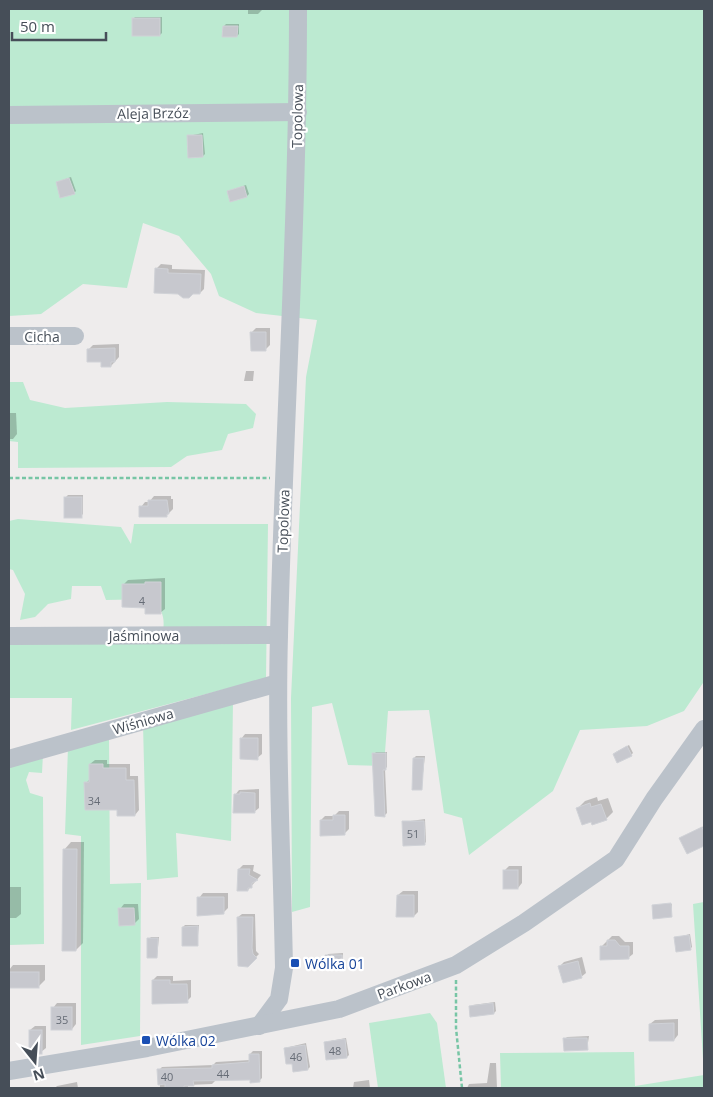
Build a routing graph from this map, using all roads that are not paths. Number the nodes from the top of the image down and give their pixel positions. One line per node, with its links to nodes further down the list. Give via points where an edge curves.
1 (298, 9): 2 (street, Topolowa)
2 (298, 112): 3 (street, Aleja Brzóz); 6 (street, Topolowa)
3 (9, 115)
4 (9, 336): 5 (street, Cicha)
5 (75, 336)
6 (278, 635): 7 (street, Jaśminowa); 8 (street, Topolowa)
7 (9, 636)
8 (278, 683): 10 (street, Wiśniowa); 11 (street, Topolowa, via 284,968 279,999)
9 (704, 729): 11 (street, Parkowa, via 654,798 616,860 524,923 456,966 339,1009)
10 (9, 759)
11 (259, 1026): 12 (street, Parkowa)
12 (9, 1071)

